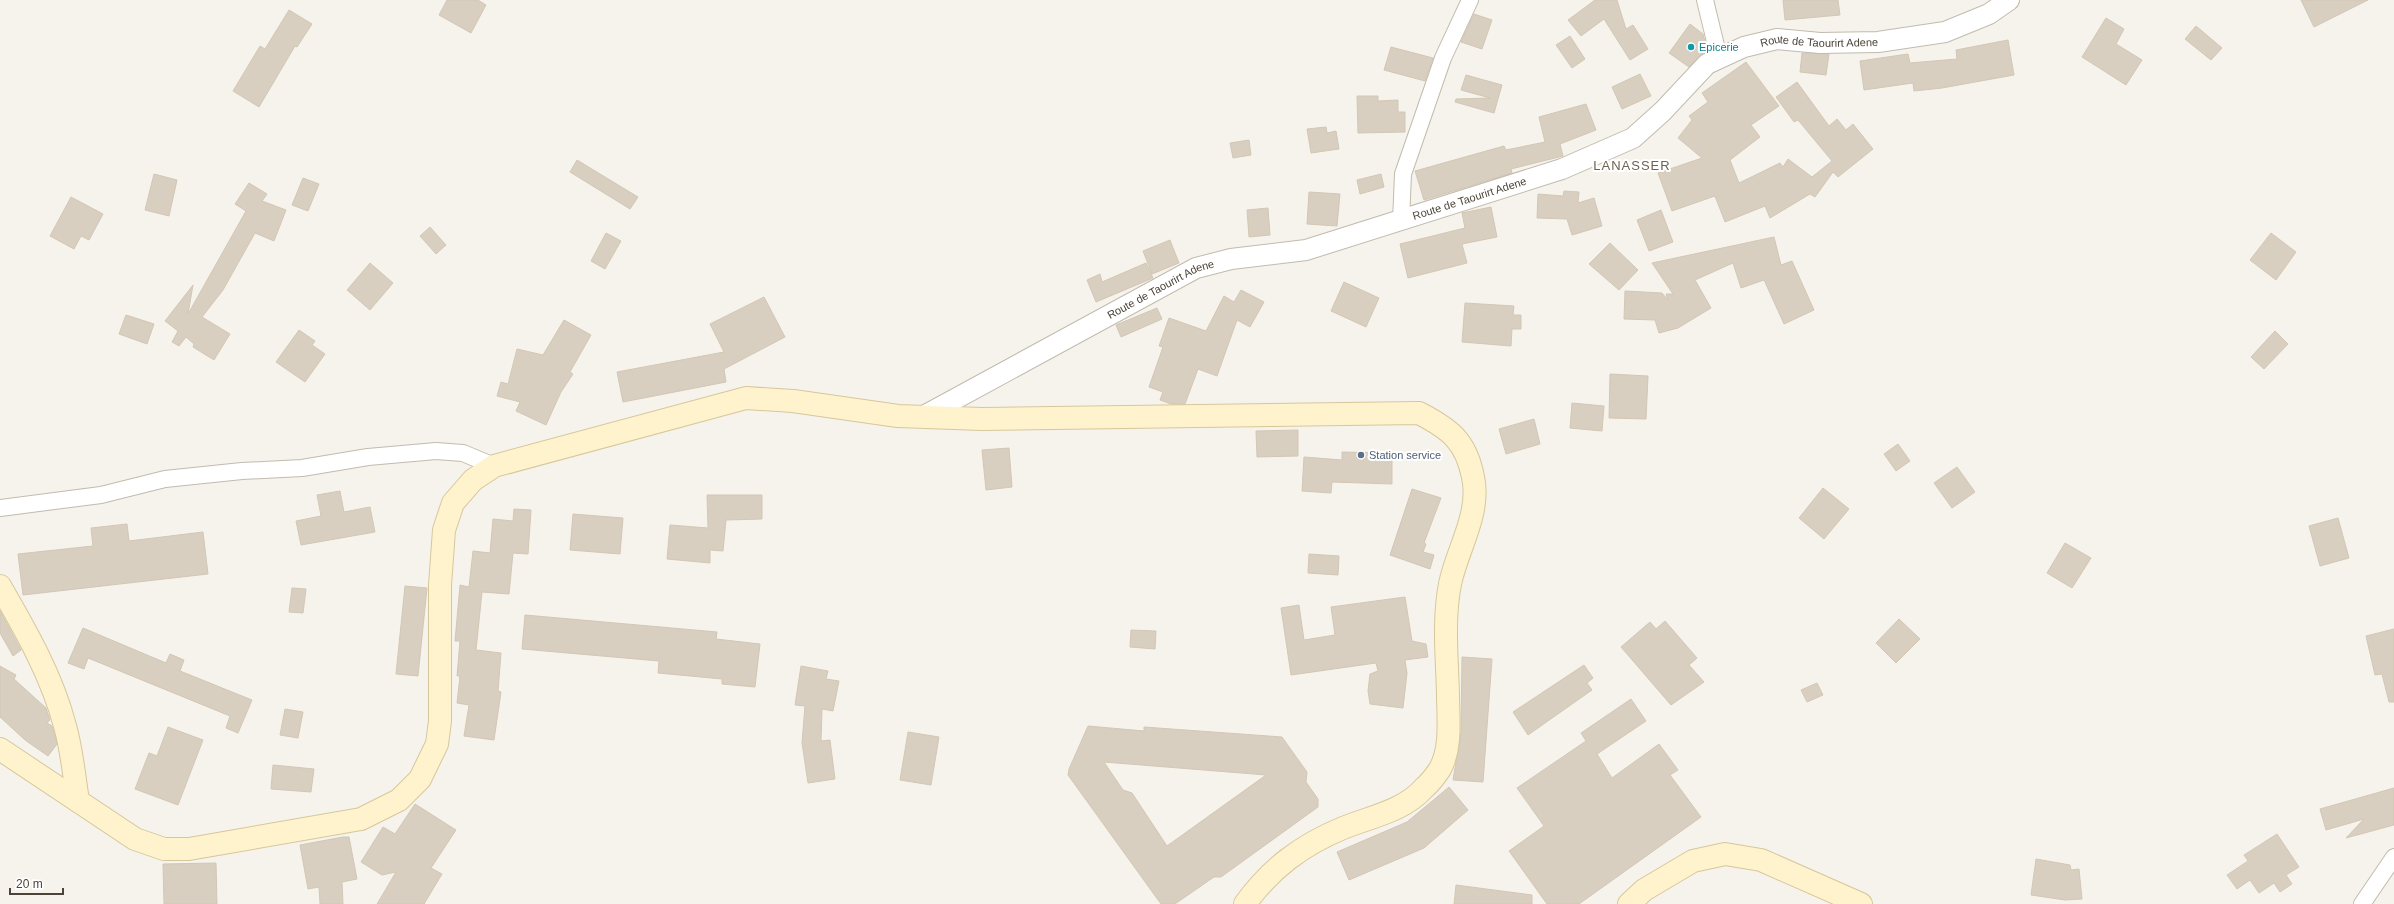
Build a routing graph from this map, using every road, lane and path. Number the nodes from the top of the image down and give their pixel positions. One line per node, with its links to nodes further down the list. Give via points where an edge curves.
1 (1470, 0): 5 (street, via 1443,58 1403,174)
2 (1705, 0): 4 (street)
3 (2009, 0): 4 (street, Route de Taourirt Adene, via 1989,14 1945,32 1878,42 1820,43 1777,39 1744,47)
4 (1719, 58): 5 (street, Route de Taourirt Adene, via 1708,64 1664,111 1634,138 1562,169)
5 (1401, 221): 6 (street, Route de Taourirt Adene, via 1306,250 1231,259 1196,268)
6 (922, 417): 7 (main road, via 746,398); 13 (main road, via 982,419 1419,413 1446,427 1463,446 1474,478 1473,512 1450,583 1446,617 1449,737 1440,768 1423,790 1401,806 1302,847 1261,882)
7 (494, 466): 8 (street, via 462,453 436,451 368,457 302,468 165,479 100,495); 11 (main road, via 473,480 453,503 444,530 440,585 437,744 420,778 399,800 361,819 189,850 164,848 135,839)
8 (0, 508)
9 (0, 586): 11 (main road, via 34,645 55,692 66,727)
10 (0, 749): 11 (main road)
11 (78, 801)
12 (2394, 857): 16 (street)
13 (1245, 904)
14 (1629, 904): 15 (main road, via 1644,890 1693,861 1725,854 1761,860)
15 (1861, 904)
16 (2362, 904)

